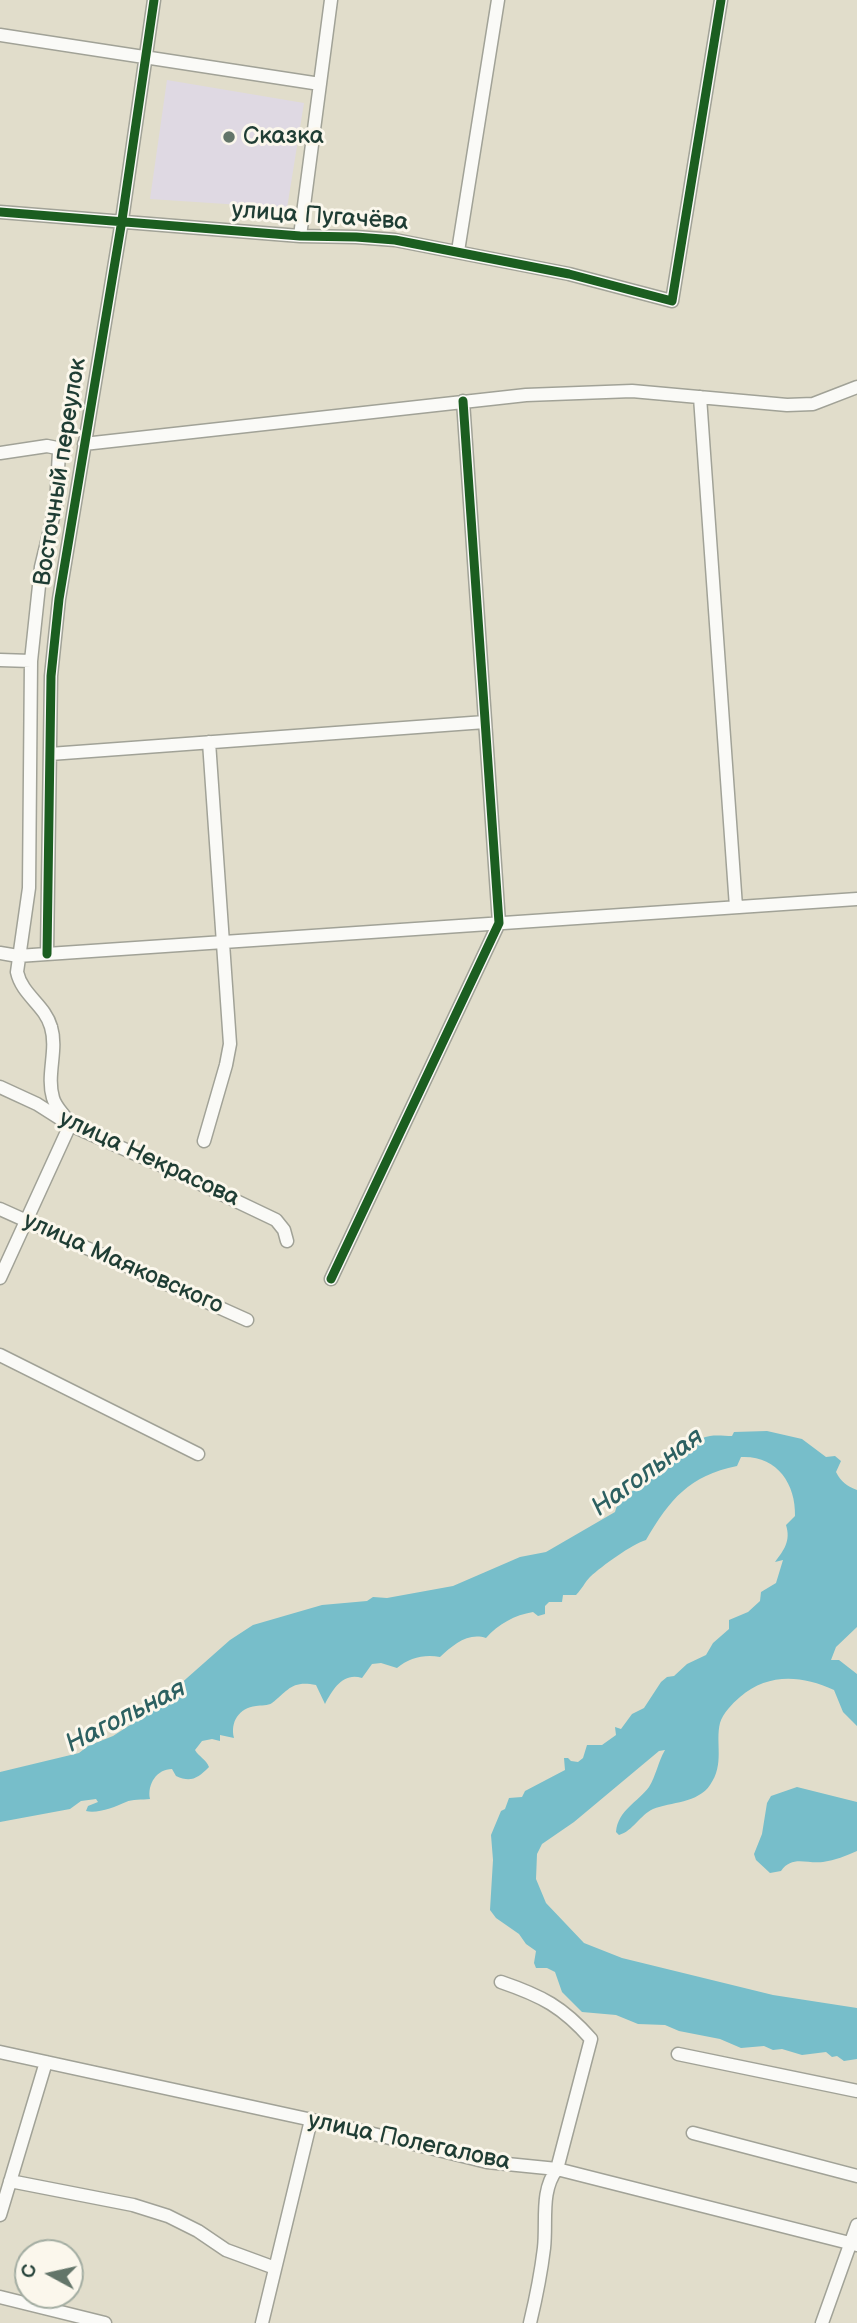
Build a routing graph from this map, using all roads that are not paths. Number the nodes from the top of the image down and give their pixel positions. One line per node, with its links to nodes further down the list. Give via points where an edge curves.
1 (154, 0): 6 (street, Восточный переулок)
2 (331, 0): 7 (street)
3 (498, 0): 11 (street)
4 (720, 0): 11 (street, улица Пугачёва, via 673,301)
5 (0, 35): 6 (street)
6 (146, 57): 7 (street); 9 (street, Восточный переулок)
7 (320, 84): 10 (street)
8 (0, 212): 9 (street, улица Пугачёва)
9 (122, 220): 10 (street, улица Пугачёва); 15 (street, Восточный переулок)
10 (300, 236): 11 (street, улица Пугачёва, via 395,240)
11 (458, 251)
12 (857, 387): 13 (street, via 813,404)
13 (700, 397): 14 (street, via 632,391); 23 (street)
14 (463, 401): 15 (street); 19 (street)
15 (84, 444): 21 (street, Восточный переулок, via 51,676)
16 (0, 453): 18 (street, Восточный переулок, via 47,446 57,448 59,458)
17 (0, 660): 18 (street)
18 (31, 661): 28 (street, Восточный переулок, via 29,888)
19 (485, 722): 20 (street); 24 (street)
20 (209, 742): 21 (street); 25 (street)
21 (50, 754): 27 (street, Восточный переулок)
22 (857, 899): 23 (street)
23 (736, 907): 24 (street)
24 (499, 923): 25 (street); 36 (street)
25 (223, 942): 27 (street); 31 (street, via 230,1044)
26 (0, 953): 28 (street)
27 (47, 954): 28 (street)
28 (18, 956): 30 (street, Восточный переулок, via 20,984 51,1024 53,1098)
29 (0, 1087): 30 (street, улица Некрасова)
30 (70, 1125): 33 (street); 34 (street, улица Некрасова, via 275,1220)
31 (204, 1141)
32 (0, 1209): 33 (street, улица Маяковского)
33 (28, 1221): 35 (street); 37 (street, улица Маяковского)
34 (287, 1241)
35 (0, 1278)
36 (331, 1279)
37 (247, 1320)
38 (0, 1355): 39 (street)
39 (198, 1454)
40 (501, 1982): 47 (street, via 535,1993 571,2016 591,2039)
41 (0, 2052): 43 (street, улица Полегалова)
42 (678, 2054): 44 (street)
43 (46, 2062): 45 (street, улица Полегалова); 49 (street)
44 (857, 2091)
45 (311, 2120): 47 (street, улица Полегалова, via 487,2162); 53 (street)
46 (693, 2133): 48 (street)
47 (557, 2169): 52 (street, улица Полегалова); 57 (street, via 547,2186 545,2243)
48 (857, 2176)
49 (10, 2181): 50 (street); 53 (street, via 168,2216 226,2250)
50 (0, 2215)
51 (857, 2225): 52 (street)
52 (853, 2244): 58 (street)
53 (275, 2269): 56 (street)
54 (0, 2297): 55 (street)
55 (105, 2323)
56 (262, 2323)
57 (530, 2323)
58 (822, 2323)

